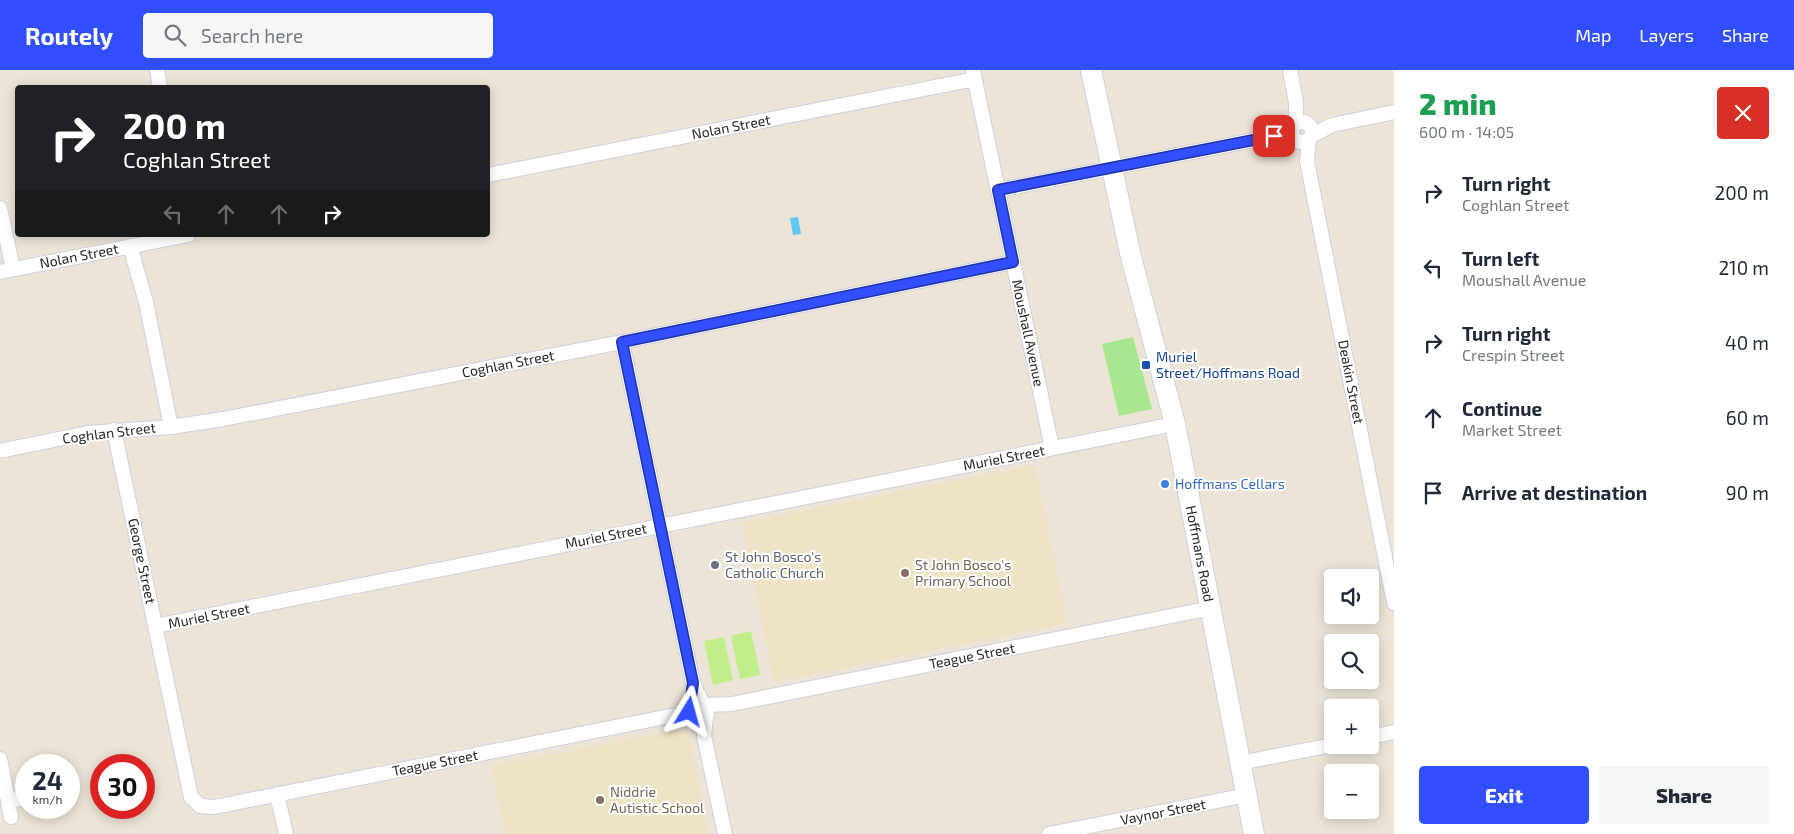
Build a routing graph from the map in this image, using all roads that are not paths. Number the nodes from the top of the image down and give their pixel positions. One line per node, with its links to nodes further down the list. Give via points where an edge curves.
1 (157, 70): 5 (street)
2 (1091, 70): 8 (main road, Hoffmans Road)
3 (1290, 70): 7 (street)
4 (974, 75): 9 (street, Nolan Street); 10 (street, Moushall Avenue)
5 (160, 85)
6 (1394, 112): 7 (street)
7 (1302, 131): 8 (street); 23 (street, Deakin Street)
8 (1112, 167): 10 (street); 17 (main road, Hoffmans Road, via 1131,257)
9 (490, 175)
10 (998, 190): 14 (street, Moushall Avenue)
11 (0, 208): 15 (street)
12 (178, 237): 13 (street, Nolan Street)
13 (135, 246): 15 (street, Nolan Street); 18 (street)
14 (1013, 262): 16 (street, Coghlan Street); 20 (street, Moushall Avenue)
15 (6, 270)
16 (622, 342): 18 (street, Coghlan Street, via 223,419); 22 (street)
17 (1175, 424): 20 (street, Muriel Street); 24 (main road, Hoffmans Road)
18 (171, 426): 19 (street, Coghlan Street)
19 (114, 430): 21 (street, Coghlan Street); 25 (street, George Street)
20 (1052, 448): 22 (street, Muriel Street)
21 (0, 451)
22 (661, 526): 25 (street, Muriel Street); 26 (street)
23 (1394, 603)
24 (1211, 608): 26 (street, Teague Street); 31 (main road, Hoffmans Road)
25 (155, 626): 36 (street, George Street, via 191,797)
26 (699, 710): 32 (street, Teague Street); 39 (street)
27 (1394, 732): 28 (street)
28 (1379, 735)
29 (1324, 747): 31 (street)
30 (0, 759): 35 (street)
31 (1240, 763): 33 (main road, Hoffmans Road)
32 (277, 794): 36 (street, Teague Street, via 214,807); 38 (street)
33 (1247, 795): 40 (street, Vaynor Street); 41 (main road, Hoffmans Road)
34 (15, 800): 35 (street)
35 (8, 801): 37 (street)
36 (200, 806)
37 (11, 817)
38 (286, 834)
39 (724, 834)
40 (1049, 834)
41 (1254, 834)

